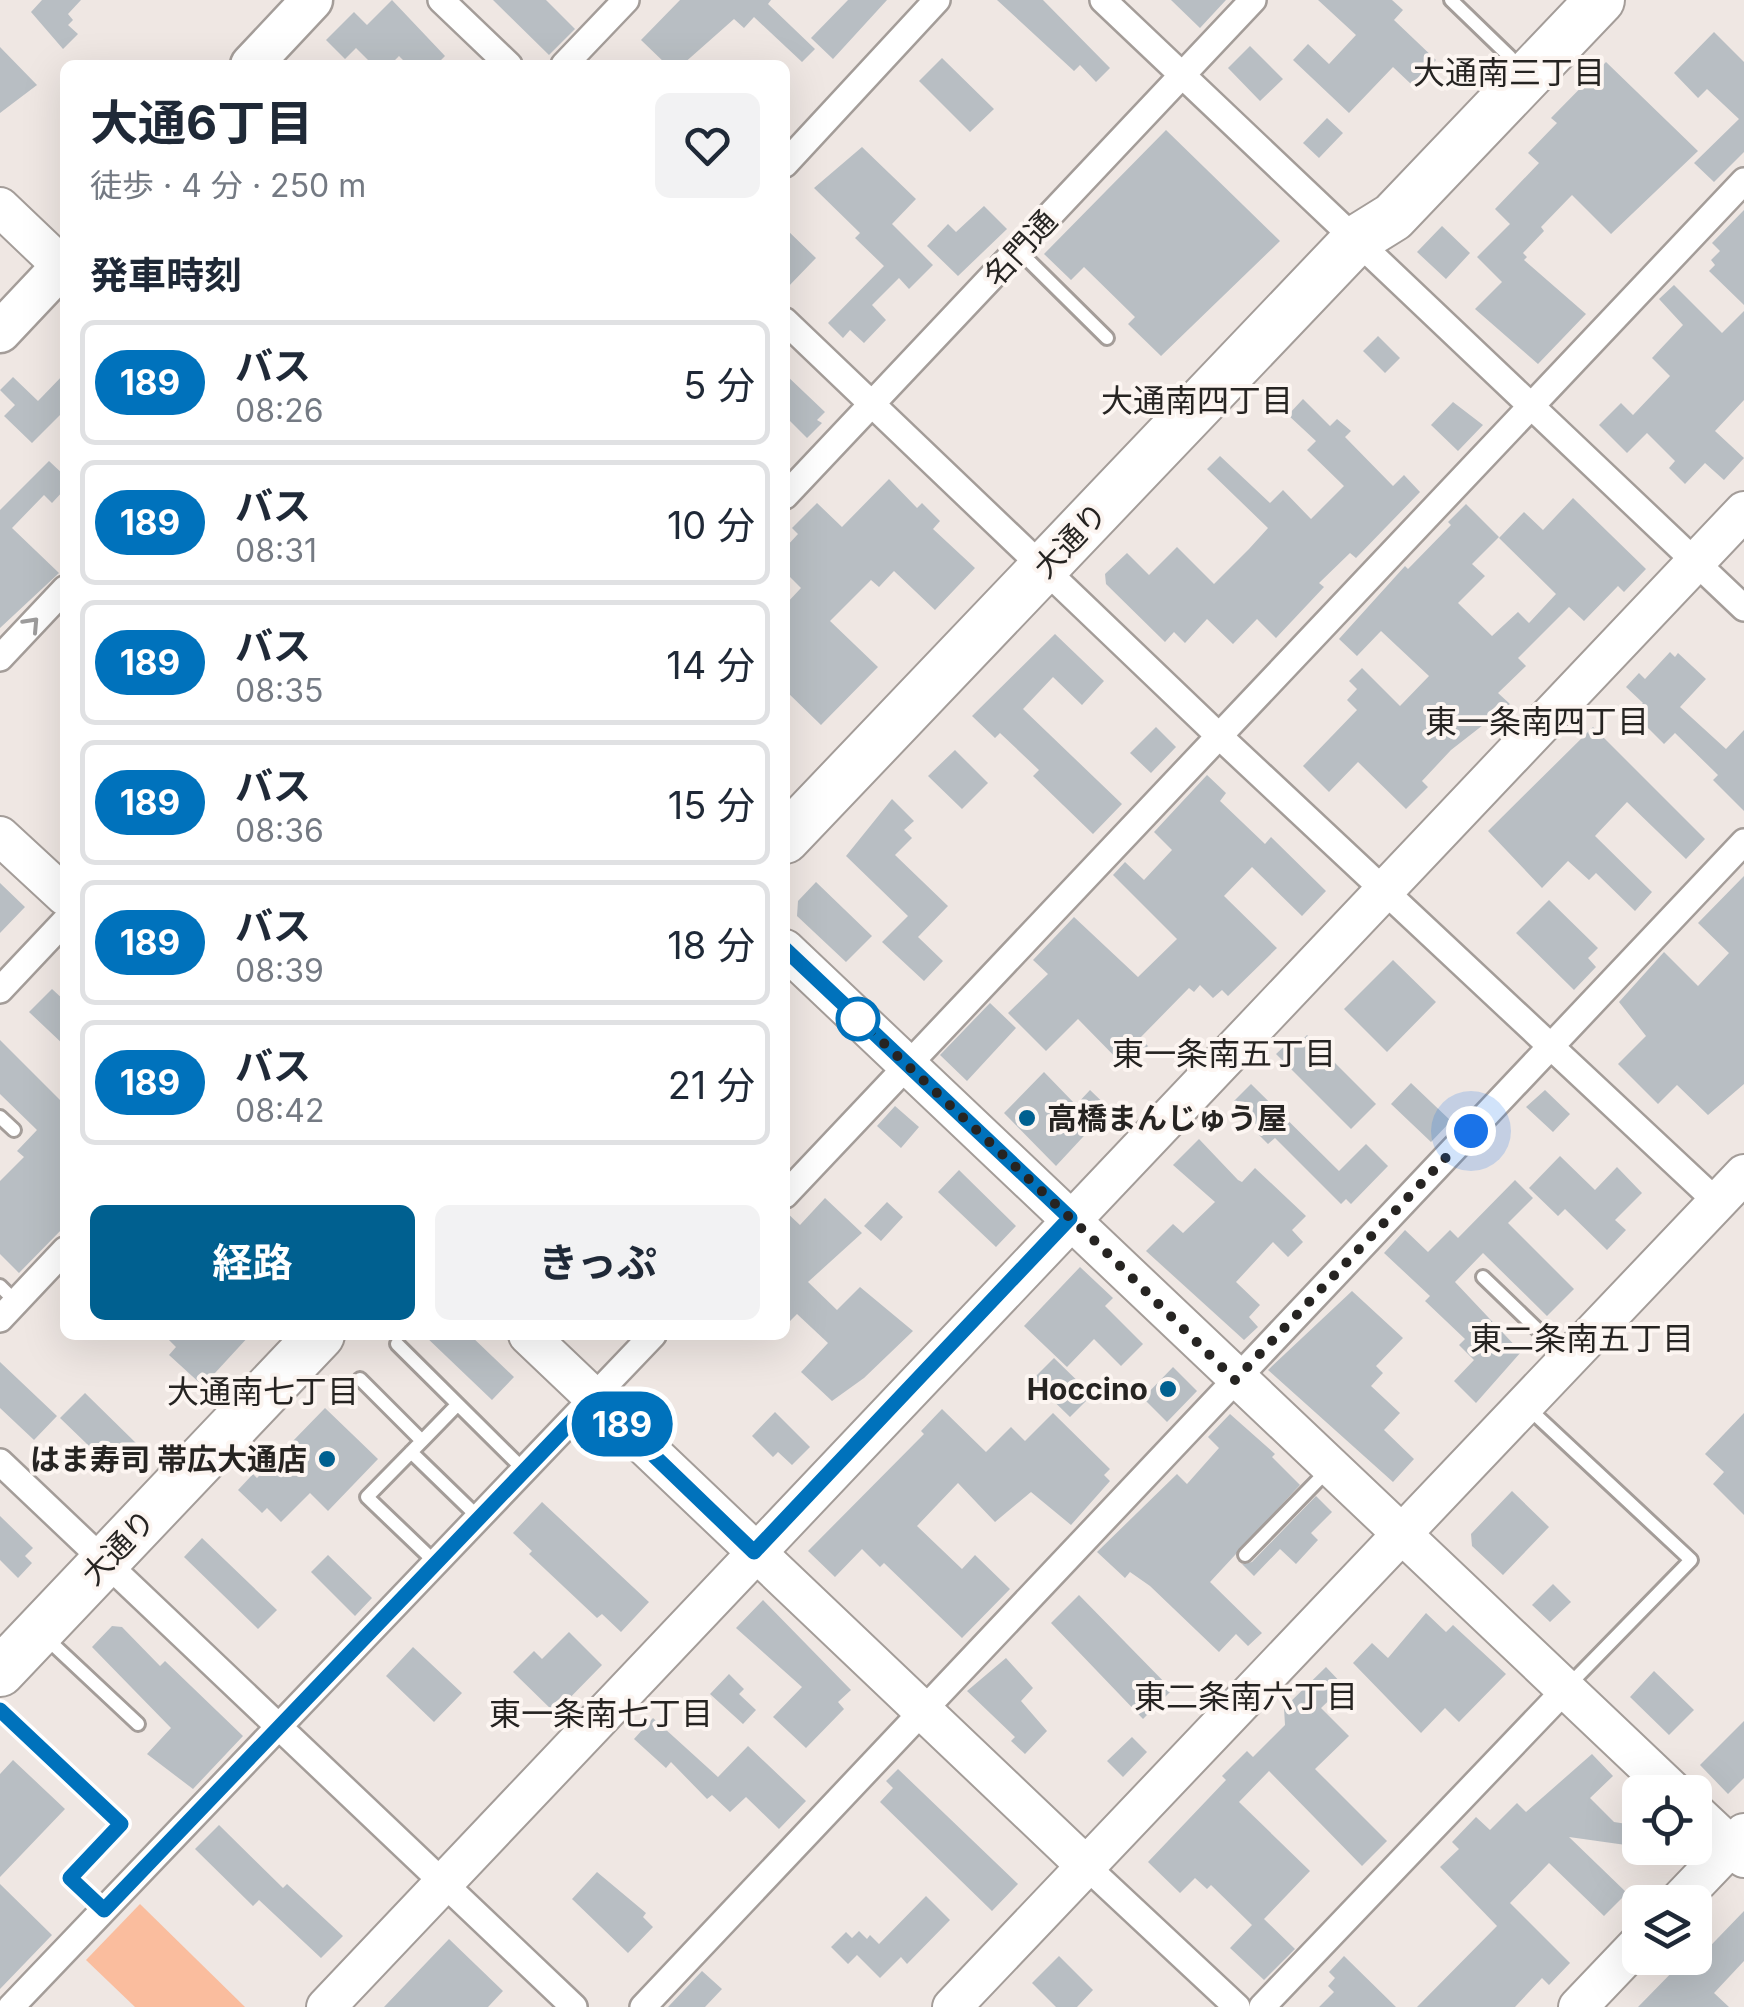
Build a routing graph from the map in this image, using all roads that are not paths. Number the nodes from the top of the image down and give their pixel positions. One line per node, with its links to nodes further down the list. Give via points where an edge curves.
1 (312, 0): 11 (main road)
2 (441, 0): 12 (street)
3 (626, 0): 13 (street)
4 (937, 0): 15 (street)
5 (1102, 0): 14 (street)
6 (1253, 0): 14 (street, 名門通)
7 (1450, 0): 10 (lane)
8 (1564, 0): 10 (highway, 大通り)
9 (1600, 0): 18 (highway, 大通り, via 1393,218)
10 (1510, 58): 18 (highway, 大通り, via 1376,200)
11 (256, 60)
12 (503, 60)
13 (569, 60)
14 (1182, 76): 18 (street); 19 (street, 名門通)
15 (790, 159)
16 (1744, 180): 26 (street)
17 (0, 207): 20 (street)
18 (1356, 240): 26 (street); 30 (highway, 大通り)
19 (1018, 250): 24 (lane); 25 (street, 名門通)
20 (60, 262)
21 (60, 270): 23 (main road)
22 (790, 326): 25 (street)
23 (0, 332)
24 (1106, 338)
25 (872, 405): 27 (street, 名門通); 30 (street)
26 (1532, 407): 29 (street); 34 (street)
27 (790, 491)
28 (1744, 511): 29 (street)
29 (1696, 562): 32 (street); 38 (street)
30 (1044, 568): 34 (street); 35 (highway, 大通り)
31 (60, 594): 33 (street, one-way to 31)
32 (1744, 608)
33 (0, 658)
34 (1218, 735): 38 (street); 44 (street)
35 (790, 835)
36 (0, 836): 39 (street)
37 (1744, 842): 43 (street)
38 (1384, 890): 43 (street); 49 (street)
39 (60, 891)
40 (60, 926): 42 (street)
41 (790, 954): 44 (street)
42 (0, 990)
43 (1550, 1048): 47 (street); 59 (street)
44 (907, 1066): 48 (street); 49 (street)
45 (0, 1117): 46 (lane)
46 (14, 1130)
47 (1734, 1189): 57 (street)
48 (790, 1190)
49 (1070, 1218): 59 (street); 69 (street)
50 (60, 1254): 52 (street)
51 (1483, 1277): 57 (lane)
52 (5, 1302)
53 (315, 1340): 71 (highway, 大通り)
54 (533, 1340): 60 (street)
55 (648, 1340): 60 (street)
56 (396, 1344): 61 (lane)
57 (1568, 1359): 62 (street)
58 (360, 1379): 63 (lane)
59 (1235, 1380): 65 (street); 77 (street)
60 (594, 1398): 66 (street); 69 (street)
61 (457, 1404): 63 (lane); 66 (lane)
62 (1524, 1405): 68 (street); 75 (lane, via 1692,1560)
63 (417, 1447): 67 (lane); 72 (lane, via 367,1497)
64 (0, 1462): 71 (street)
65 (1329, 1469): 68 (street); 70 (lane)
66 (524, 1470): 67 (street)
67 (479, 1518): 72 (street)
68 (1400, 1536): 75 (street); 83 (street)
69 (754, 1552): 77 (street); 84 (street)
70 (1245, 1556)
71 (104, 1562): 73 (highway, 大通り); 79 (street)
72 (436, 1563): 79 (street)
73 (39, 1630): 74 (highway, 大通り); 78 (lane)
74 (0, 1672)
75 (1564, 1690): 80 (street); 94 (street)
76 (0, 1710): 86 (lane, via 121,1824 70,1878)
77 (922, 1712): 83 (street); 91 (street)
78 (138, 1724)
79 (279, 1727): 84 (street); 86 (street)
80 (1656, 1775)
81 (1712, 1825): 82 (street)
82 (1740, 1846): 85 (street)
83 (1085, 1864): 92 (street); 93 (street)
84 (443, 1883): 89 (street); 90 (street)
85 (1697, 1885)
86 (104, 1910): 88 (street)
87 (1622, 1961): 95 (street)
88 (11, 2007)
89 (326, 2007)
90 (574, 2007)
91 (643, 2007)
92 (952, 2007)
93 (1236, 2007)
94 (1262, 2007)
95 (1578, 2007)

